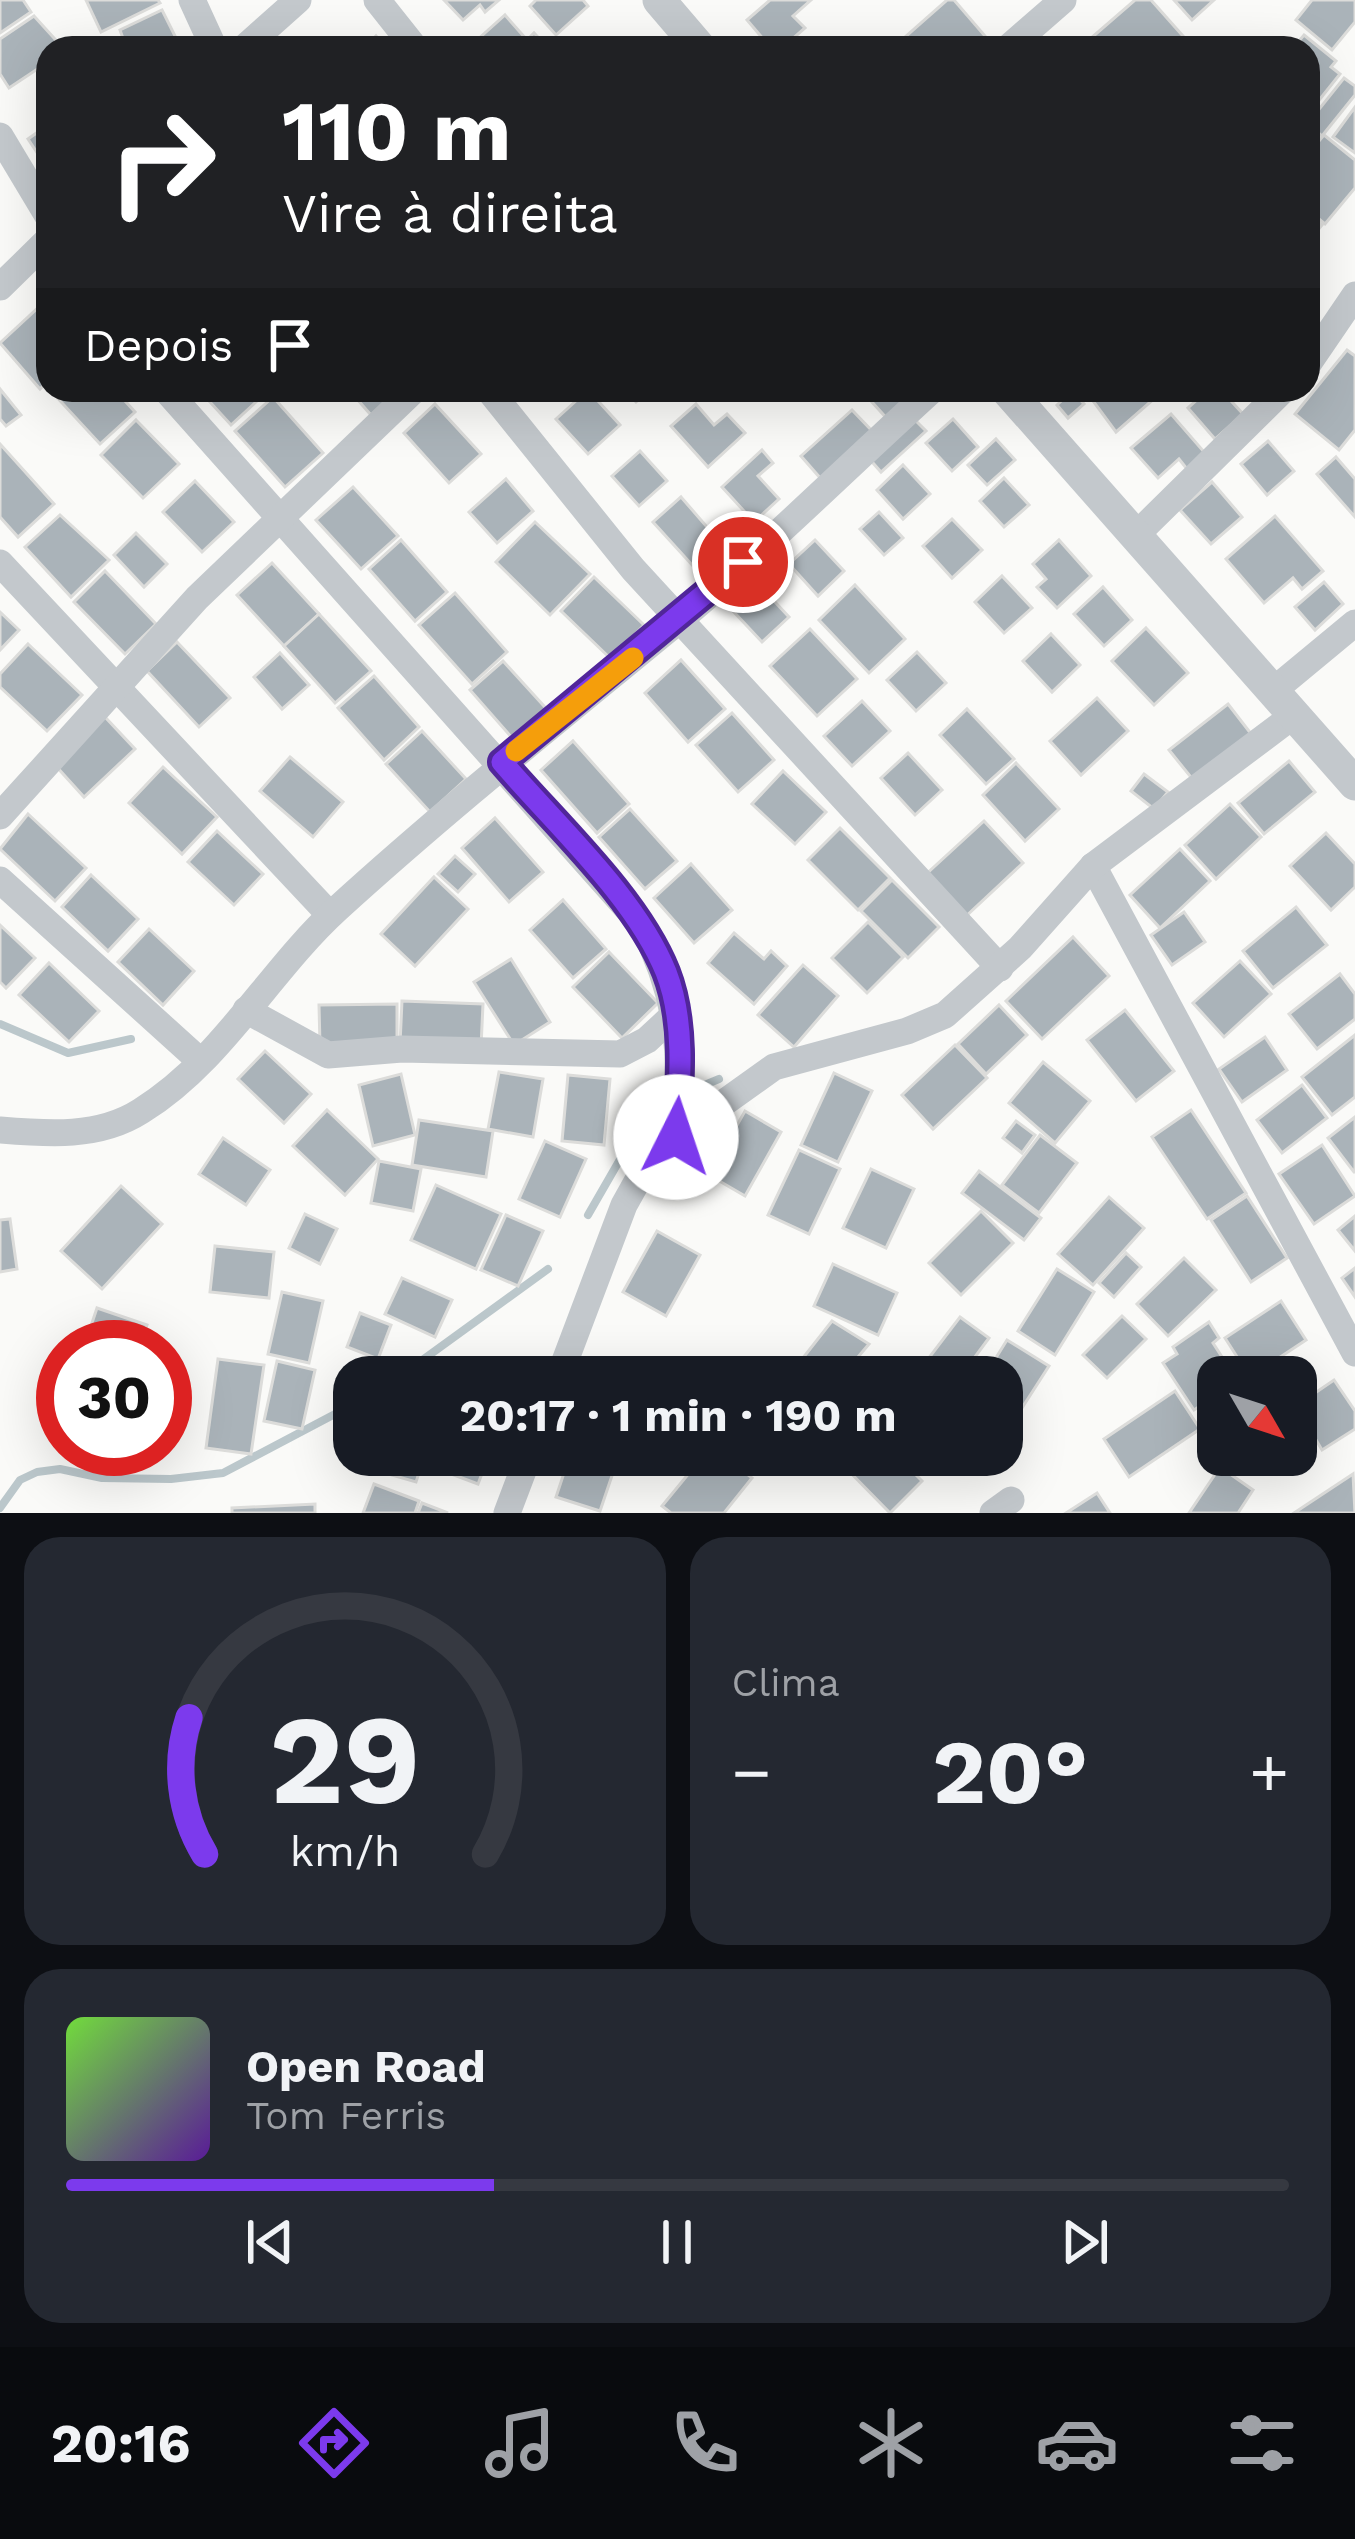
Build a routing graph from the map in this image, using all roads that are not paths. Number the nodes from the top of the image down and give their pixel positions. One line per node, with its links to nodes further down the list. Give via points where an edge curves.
1 (192, 0): 6 (street)
2 (298, 0): 7 (street)
3 (377, 0): 8 (street)
4 (659, 0): 9 (street)
5 (1063, 0): 10 (street)
6 (208, 36)
7 (258, 36)
8 (406, 36)
9 (690, 36)
10 (1022, 36)
11 (0, 136): 12 (street)
12 (36, 196)
13 (36, 258): 14 (street)
14 (0, 287)
15 (1355, 295): 16 (street)
16 (1320, 346)
17 (176, 402): 23 (street)
18 (401, 402): 23 (street)
19 (499, 402): 26 (street)
20 (919, 402): 26 (street)
21 (1018, 402): 24 (street)
22 (1271, 402): 24 (street)
23 (277, 519): 28 (street); 30 (street)
24 (1136, 536): 29 (street)
25 (0, 563): 28 (street)
26 (680, 620): 30 (street); 36 (street)
27 (1355, 622): 29 (street)
28 (114, 684): 32 (street); 35 (street)
29 (1284, 702): 31 (street); 33 (street)
30 (502, 762): 35 (street); 38 (street, via 642,925)
31 (1355, 784)
32 (0, 816)
33 (1094, 866): 36 (street); 42 (street)
34 (0, 880): 39 (street)
35 (330, 915): 37 (street)
36 (1000, 968): 41 (street, via 945,1015 774,1067)
37 (246, 1010): 38 (street, via 328,1055 620,1054); 39 (street)
38 (676, 1013): 41 (street)
39 (199, 1060): 40 (street, via 142,1111 115,1124 57,1135)
40 (0, 1130)
41 (676, 1137): 43 (street, via 624,1205)
42 (1355, 1353)
43 (567, 1356)
44 (521, 1476): 45 (street)
45 (507, 1513)

